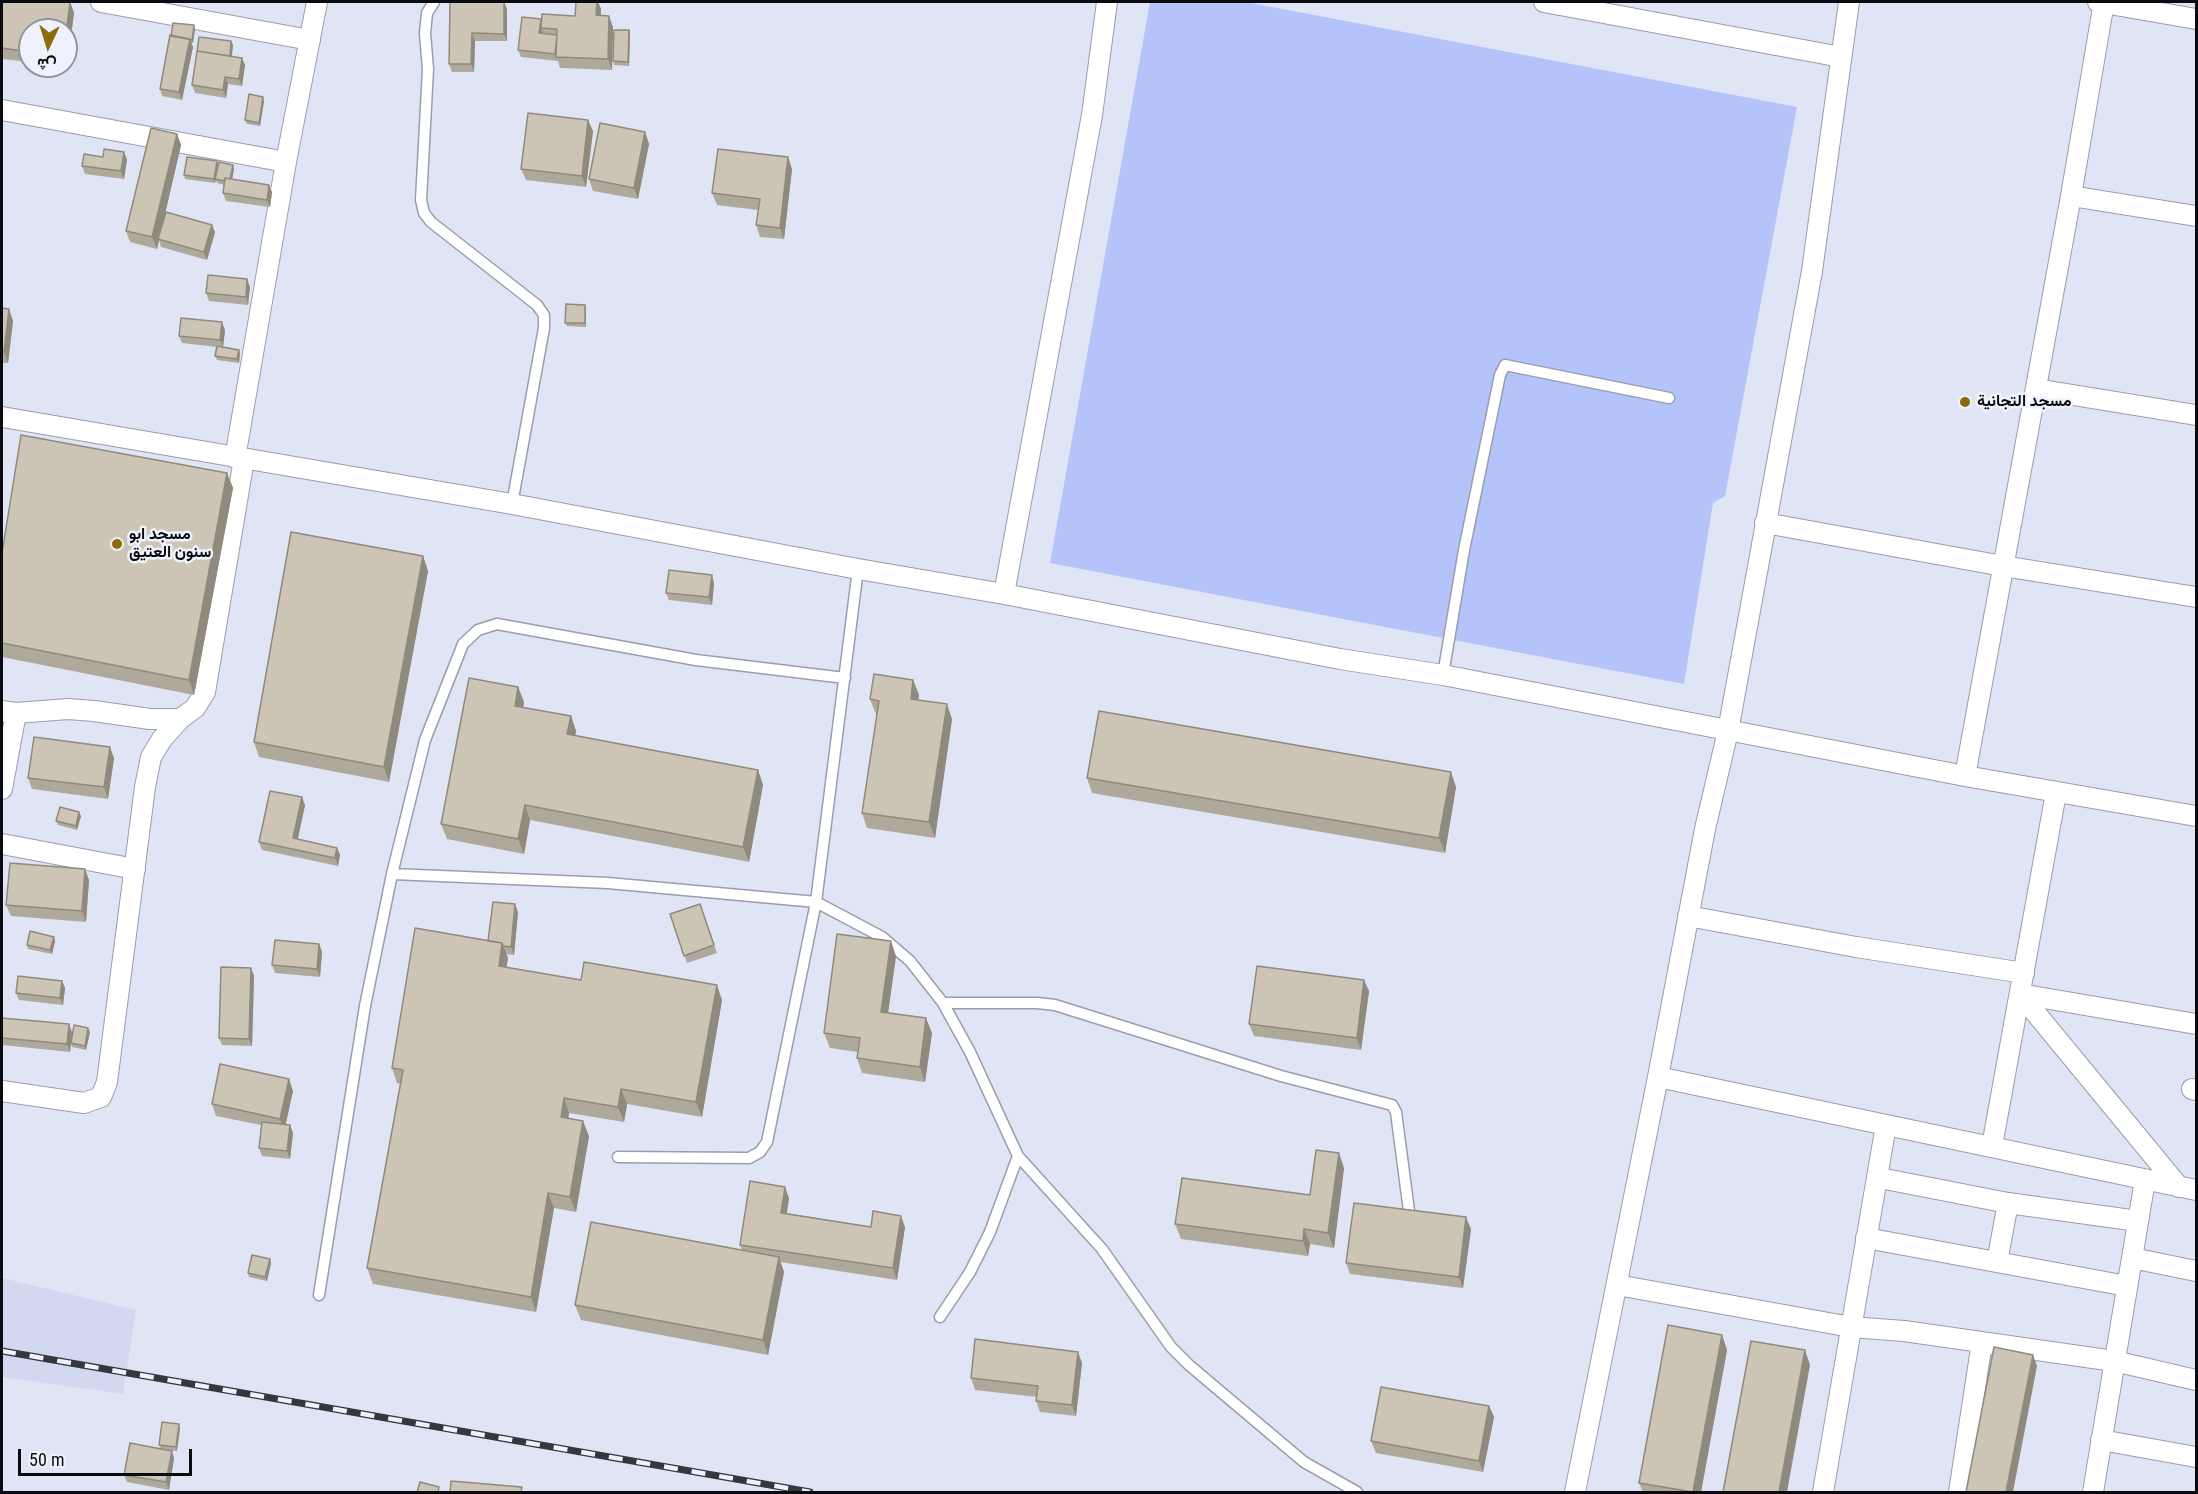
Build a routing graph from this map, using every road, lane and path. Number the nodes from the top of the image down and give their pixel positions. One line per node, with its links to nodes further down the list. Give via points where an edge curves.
1 (101, 2): 10 (street)
2 (317, 2): 10 (street)
3 (434, 2): 21 (lane, via 427,13 425,33 428,69 424,213 537,305 544,315)
4 (1107, 2): 25 (street, via 1092,115)
5 (1544, 2): 8 (street)
6 (1849, 2): 11 (street)
7 (2102, 2): 9 (street); 14 (street)
8 (1605, 7): 11 (street)
9 (2196, 19)
10 (310, 40): 13 (street)
11 (1841, 57): 22 (street, via 1812,271)
12 (2, 111): 13 (street)
13 (286, 162): 20 (street)
14 (2071, 196): 15 (street); 16 (street)
15 (2196, 216)
16 (2036, 388): 18 (street); 23 (street)
17 (1669, 398): 27 (lane, via 1505,365 1464,550)
18 (2196, 415)
19 (2, 417): 20 (street)
20 (239, 458): 21 (street); 30 (street, via 205,692 195,708)
21 (512, 504): 24 (street)
22 (1765, 523): 23 (street); 31 (street)
23 (2003, 566): 26 (street); 32 (street)
24 (858, 569): 25 (street); 28 (lane)
25 (1004, 594): 27 (street)
26 (2196, 597)
27 (1443, 675): 31 (street)
28 (845, 678): 38 (lane, via 696,660 497,624 478,630 463,644 425,740); 39 (lane)
29 (9, 712): 30 (street, via 85,710); 33 (street)
30 (180, 719): 37 (street, via 151,757)
31 (1728, 731): 32 (street); 40 (street)
32 (1965, 776): 34 (street)
33 (2, 789)
34 (2056, 793): 35 (street); 41 (street)
35 (2196, 816)
36 (2, 844): 37 (street)
37 (135, 869): 46 (street, via 107,1082 101,1097 84,1102)
38 (392, 874): 39 (lane, via 608,883); 63 (lane, via 365,1006)
39 (816, 902): 43 (lane, via 882,937 910,961); 50 (lane, via 767,1142 760,1152 749,1158)
40 (1689, 916): 41 (street); 45 (street)
41 (2024, 973): 42 (street)
42 (2020, 994): 44 (street); 48 (street); 53 (street)
43 (943, 1003): 49 (lane); 55 (lane, via 1055,1005 1281,1076 1392,1105)
44 (2196, 1024)
45 (1658, 1077): 47 (street); 61 (street)
46 (2, 1091)
47 (1886, 1125): 48 (street); 57 (street)
48 (1992, 1146): 52 (street)
49 (1018, 1156): 64 (lane, via 990,1232 970,1272); 71 (lane, via 1102,1249 1171,1347 1189,1365 1304,1462)
50 (618, 1157)
51 (1886, 1179): 54 (street)
52 (2145, 1180): 53 (street); 56 (street)
53 (2188, 1188)
54 (2008, 1203): 56 (street); 59 (street)
55 (1409, 1211)
56 (2138, 1221): 58 (street)
57 (1866, 1238): 59 (street); 65 (street)
58 (2132, 1258): 60 (street); 62 (street)
59 (1997, 1262): 62 (street)
60 (2196, 1271)
61 (1617, 1285): 65 (street); 72 (street)
62 (2127, 1286): 67 (street)
63 (319, 1295)
64 (940, 1317)
65 (1851, 1327): 66 (street, via 1904,1330); 73 (street)
66 (1982, 1342): 67 (street); 74 (street)
67 (2114, 1361): 68 (street); 69 (street)
68 (2196, 1380)
69 (2102, 1440): 70 (street); 75 (street)
70 (2196, 1457)
71 (1357, 1492)
72 (1575, 1492)
73 (1823, 1492)
74 (1959, 1492)
75 (2093, 1492)

